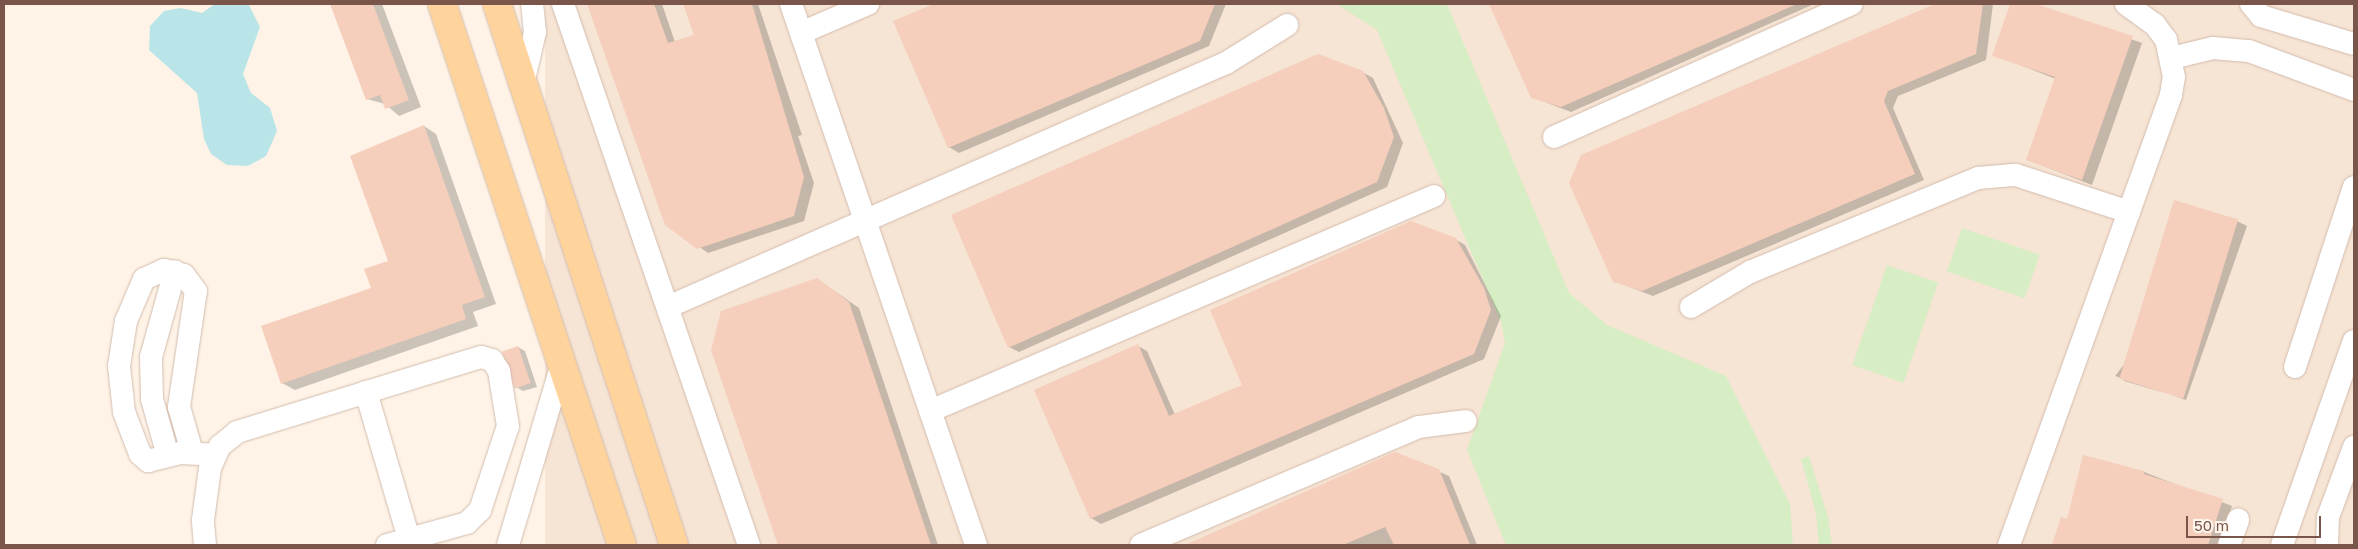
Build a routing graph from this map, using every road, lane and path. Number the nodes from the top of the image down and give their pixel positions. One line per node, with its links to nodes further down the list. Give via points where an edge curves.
1 (442, 4): 25 (main road)
2 (498, 4): 14 (main road)
3 (532, 4): 14 (street, via 535,32)
4 (563, 4): 22 (street)
5 (791, 4): 11 (street)
6 (868, 4): 11 (street)
7 (1852, 4): 16 (street)
8 (2126, 4): 13 (street, via 2156,25)
9 (2251, 4): 12 (street, via 2261,16)
10 (1287, 25): 20 (street, via 1226,63)
11 (801, 33): 20 (street)
12 (2354, 44)
13 (2172, 58): 15 (street, via 2213,48 2249,52); 19 (street, via 2171,95)
14 (524, 84): 43 (main road)
15 (2354, 90)
16 (1554, 137)
17 (2354, 187): 26 (street)
18 (1434, 196): 28 (street)
19 (2129, 212): 23 (street, via 2016,175 1978,178 1750,272); 47 (street)
20 (865, 225): 22 (street); 28 (street)
21 (175, 271): 31 (street, via 196,291 179,407); 33 (street, via 151,357 152,399); 33 (street, via 153,273 144,280 126,321 119,366 124,412 140,454 153,461)
22 (670, 306): 44 (street)
23 (1691, 308)
24 (2354, 341): 49 (street)
25 (563, 360): 35 (street); 42 (main road)
26 (2296, 367)
27 (366, 392): 32 (street, via 237,432); 37 (street); 37 (street, via 480,357 492,360 499,370 508,426 480,510 467,522)
28 (930, 411): 45 (street)
29 (1466, 421): 46 (street, via 1419,427)
30 (2354, 447): 34 (street)
31 (192, 452): 32 (street); 33 (street)
32 (215, 455): 38 (street, via 204,520)
33 (168, 456)
34 (2347, 485): 50 (street, via 2328,517)
35 (521, 505): 40 (street); 41 (street)
36 (2238, 520): 48 (street)
37 (409, 539): 39 (street)
38 (205, 545)
39 (387, 545)
40 (508, 545)
41 (522, 545)
42 (622, 545)
43 (674, 545)
44 (748, 545)
45 (976, 545)
46 (1142, 545)
47 (2009, 545)
48 (2229, 545)
49 (2282, 545)
50 (2328, 545)

